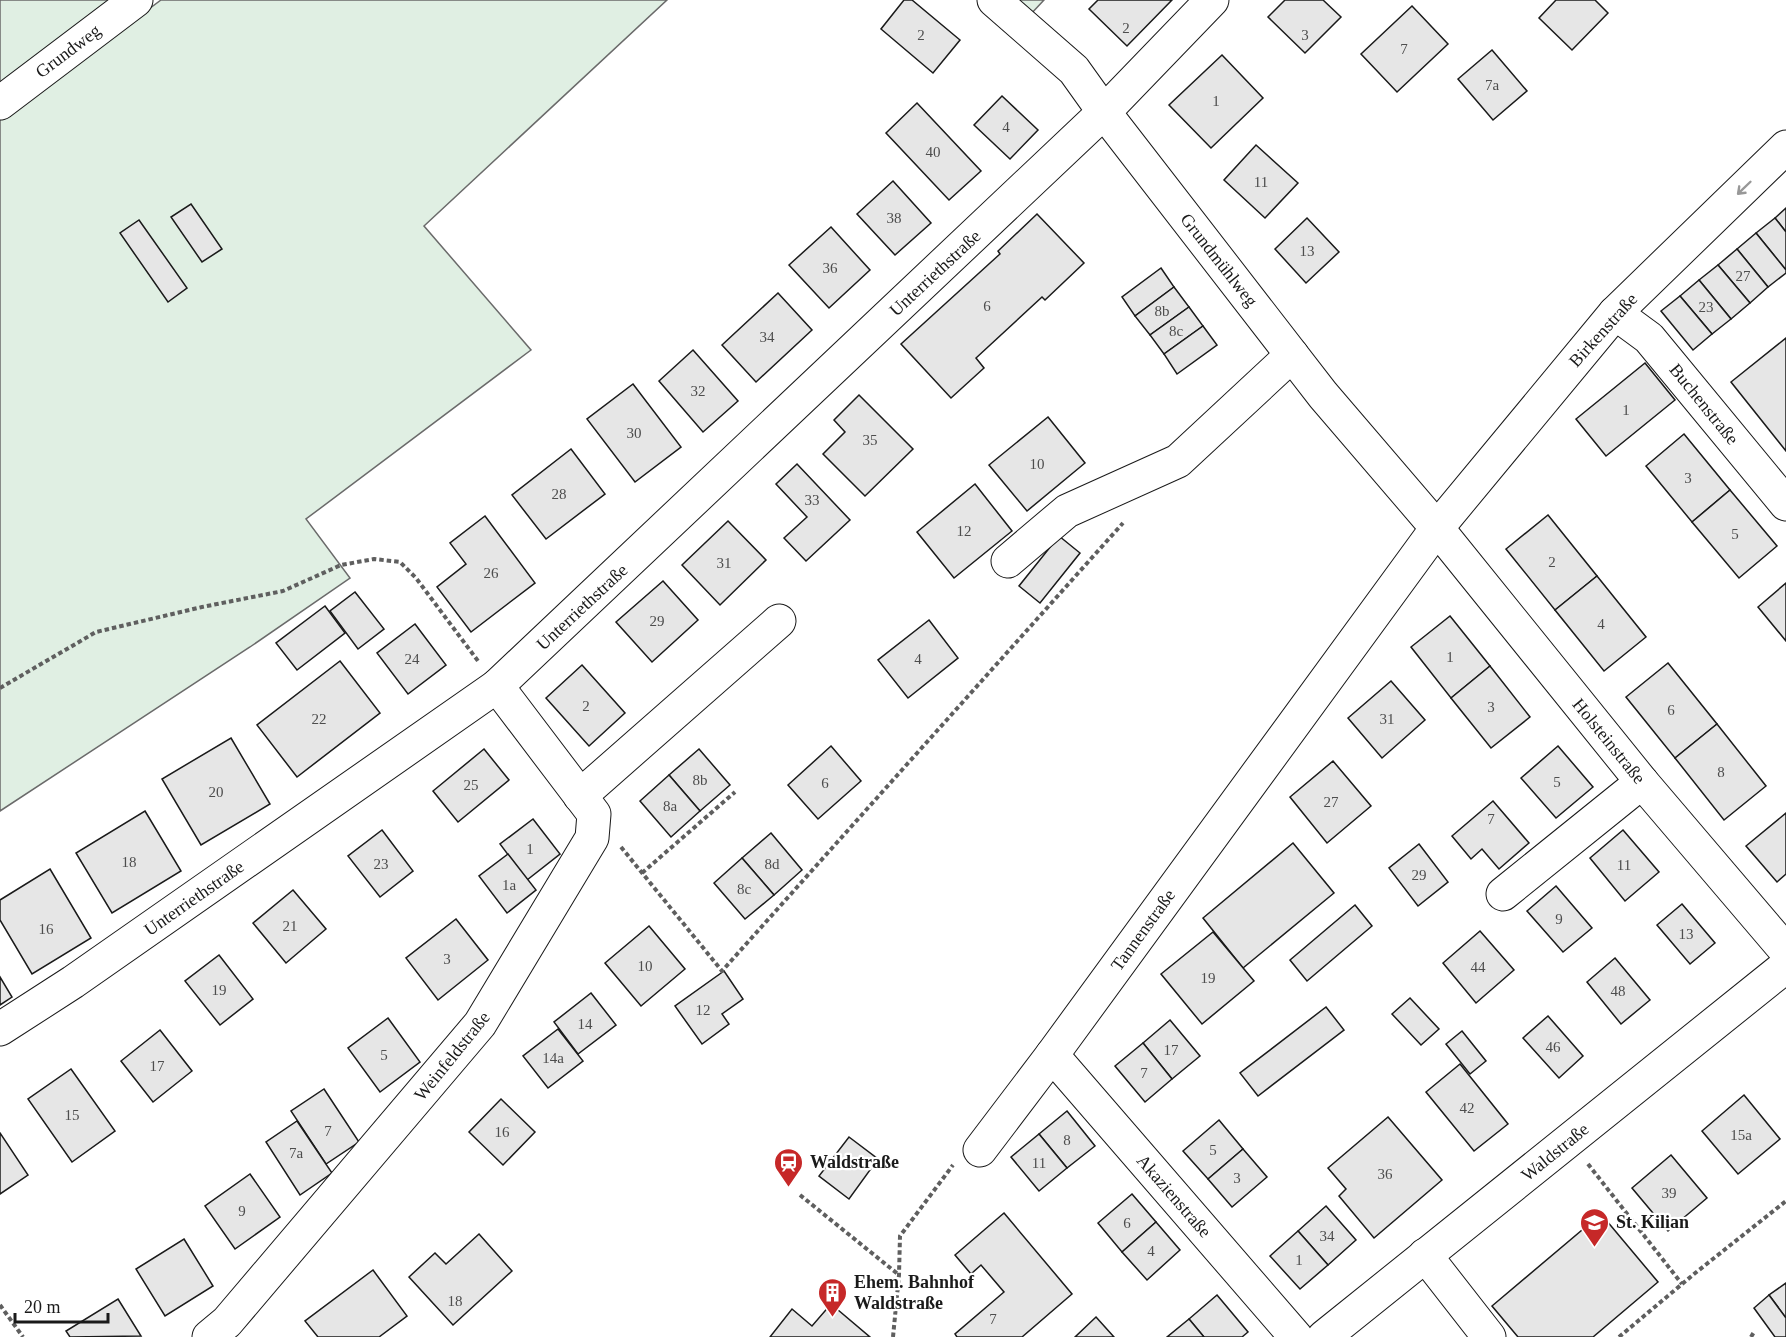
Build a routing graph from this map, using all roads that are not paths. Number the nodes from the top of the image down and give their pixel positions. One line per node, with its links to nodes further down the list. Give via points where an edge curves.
1 (136, 0): 4 (street, Grundweg)
2 (994, 0): 5 (street, Grundmühlweg, via 1074,70)
3 (1212, 0): 5 (street, Unterriethstraße)
4 (0, 103)
5 (1104, 112): 8 (street, Grundmühlweg); 13 (street, Unterriethstraße)
6 (1786, 147): 7 (street, Birkenstraße, one-way to 7)
7 (1615, 313): 9 (street, Buchenstraße, via 1650,338); 10 (street, Birkenstraße)
8 (1292, 355): 10 (street, Grundmühlweg); 11 (street, via 1178,461 1067,511)
9 (1786, 504)
10 (1437, 528): 14 (street, Holsteinstraße); 20 (street, Tannenstraße)
11 (1008, 561)
12 (779, 621): 15 (street)
13 (497, 686): 15 (street); 19 (street, Unterriethstraße)
14 (1642, 782): 16 (street); 17 (street, Holsteinstraße)
15 (587, 805): 23 (street, Weinfeldstraße, via 592,838 480,1024 227,1322)
16 (1503, 894)
17 (1786, 951)
18 (1786, 966): 22 (street, Waldstraße)
19 (0, 1029)
20 (1052, 1055): 21 (street, Tannenstraße); 24 (street, Akazienstraße)
21 (980, 1150)
22 (1425, 1256): 25 (street, Waldstraße); 26 (street)
23 (209, 1337)
24 (1296, 1337)
25 (1324, 1337)
26 (1490, 1337)

